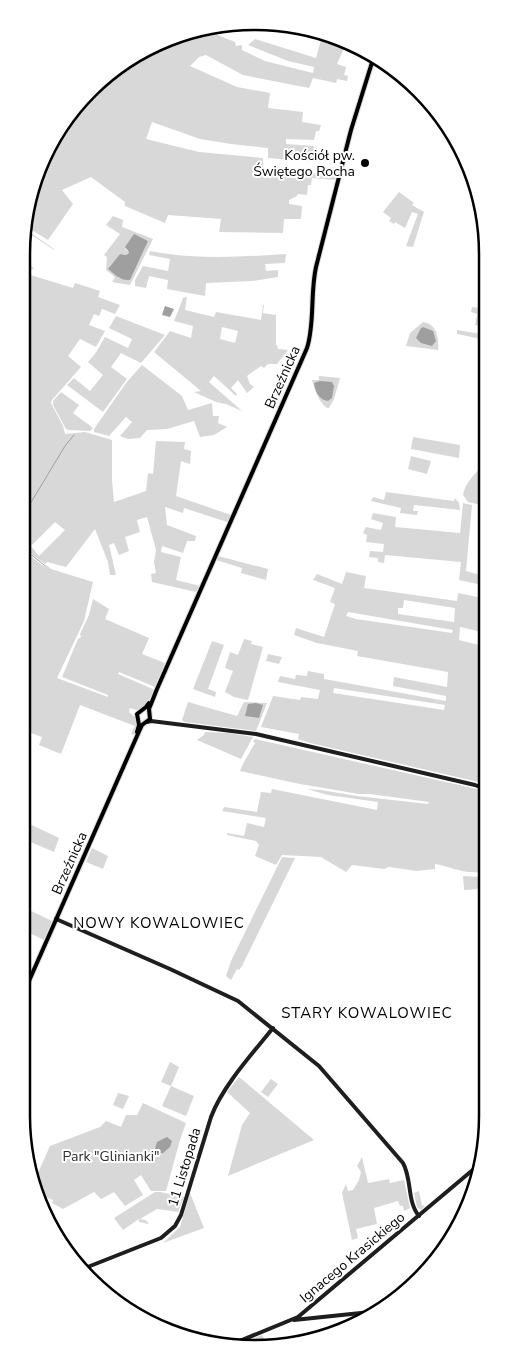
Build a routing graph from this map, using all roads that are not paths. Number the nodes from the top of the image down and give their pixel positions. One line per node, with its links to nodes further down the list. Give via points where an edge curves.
1 (372, 63): 2 (main road, Brzeźnicka, via 316,267 307,348)
2 (156, 691): 3 (main road, Brzeźnicka); 4 (main road, Brzeźnicka)
3 (143, 710): 4 (main road); 5 (main road, via 137,714)
4 (150, 714): 6 (main road); 7 (street)
5 (138, 720): 6 (main road); 8 (main road, Brzeźnicka)
6 (146, 723): 7 (street); 8 (main road, Brzeźnicka)
7 (168, 724): 9 (street, via 256,734)
8 (136, 736): 10 (main road, Brzeźnicka)
9 (479, 786)
10 (56, 919): 11 (main road, Brzeźnicka); 12 (street, via 231,996)
11 (30, 978)
12 (273, 1028): 14 (street, via 320,1066 402,1163 413,1207); 15 (street, 11 Listopada, via 216,1104 175,1226 161,1238)
13 (472, 1172): 14 (street, Ignacego Krasickiego)
14 (419, 1216): 17 (street, Ignacego Krasickiego)
15 (89, 1267)
16 (361, 1313): 18 (street)
17 (302, 1314): 18 (street); 19 (street, Ignacego Krasickiego)
18 (308, 1319): 19 (street)
19 (292, 1320): 20 (street, Ignacego Krasickiego)
20 (242, 1340)

